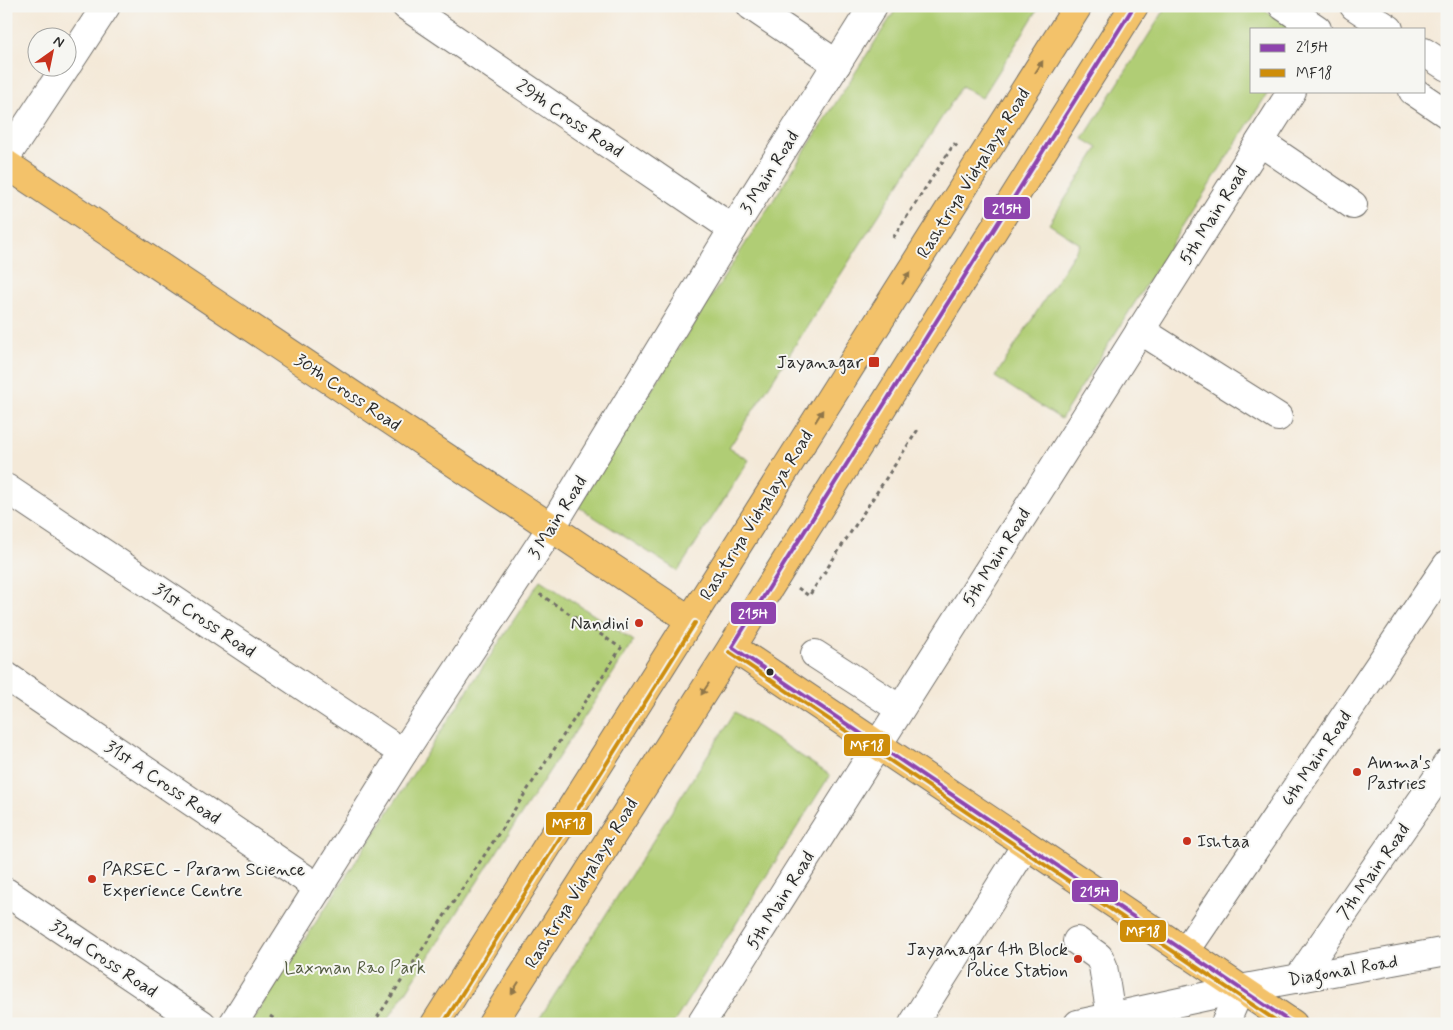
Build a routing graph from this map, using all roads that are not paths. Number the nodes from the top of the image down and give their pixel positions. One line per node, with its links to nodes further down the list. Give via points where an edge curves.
1 (106, 6): 11 (street)
2 (406, 6): 23 (street, 29th Cross Road)
3 (751, 6): 13 (street)
4 (873, 6): 13 (street, 3 Main Road)
5 (1078, 6): 29 (main road, Rashtriya Vidyalaya Road, one-way to 5)
6 (1134, 6): 30 (main road, Rashtriya Vidyalaya Road)
7 (1283, 6): 9 (street)
8 (1354, 6): 10 (street)
9 (1315, 28)
10 (1387, 28)
11 (78, 48)
12 (1426, 53): 14 (street)
13 (837, 64): 23 (street, 3 Main Road)
14 (1447, 67)
15 (58, 78): 20 (street)
16 (1291, 92): 19 (street, 5th Main Road)
17 (1414, 92): 18 (street)
18 (1447, 114)
19 (1260, 142): 22 (street); 24 (street, 5th Main Road)
20 (6, 157)
21 (6, 164): 27 (main road, 30th Cross Road)
22 (1353, 205)
23 (733, 229): 27 (street, 3 Main Road)
24 (1140, 330): 25 (street); 33 (street, 5th Main Road)
25 (1278, 417)
26 (6, 488): 35 (street, 31st Cross Road)
27 (552, 528): 29 (main road, 30th Cross Road); 35 (street, 3 Main Road)
28 (1446, 566): 42 (street, 6th Main Road)
29 (690, 620): 48 (main road, Rashtriya Vidyalaya Road)
30 (732, 648): 34 (main road); 49 (main road, Rashtriya Vidyalaya Road, one-way to 49)
31 (815, 654): 33 (street)
32 (6, 676): 38 (street, 31st A Cross Road)
33 (900, 709): 34 (street, 5th Main Road)
34 (877, 745): 37 (main road); 50 (street, 5th Main Road)
35 (403, 753): 38 (street, 3 Main Road)
36 (1447, 764): 43 (street, 7th Main Road)
37 (1026, 845): 42 (main road); 51 (street)
38 (319, 888): 47 (street, 3 Main Road)
39 (6, 892): 46 (street, 32nd Cross Road)
40 (1077, 942): 45 (street, via 1099,957)
41 (1447, 951): 43 (street, Diagonal Road)
42 (1185, 952): 44 (main road)
43 (1298, 978): 44 (street, Diagonal Road)
44 (1240, 988): 45 (street, Diagonal Road); 53 (street); 54 (main road)
45 (1111, 1017): 52 (street, Diagonal Road)
46 (202, 1024)
47 (233, 1024)
48 (435, 1024)
49 (492, 1024)
50 (701, 1024)
51 (913, 1024)
52 (1078, 1024)
53 (1225, 1024)
54 (1292, 1024)

